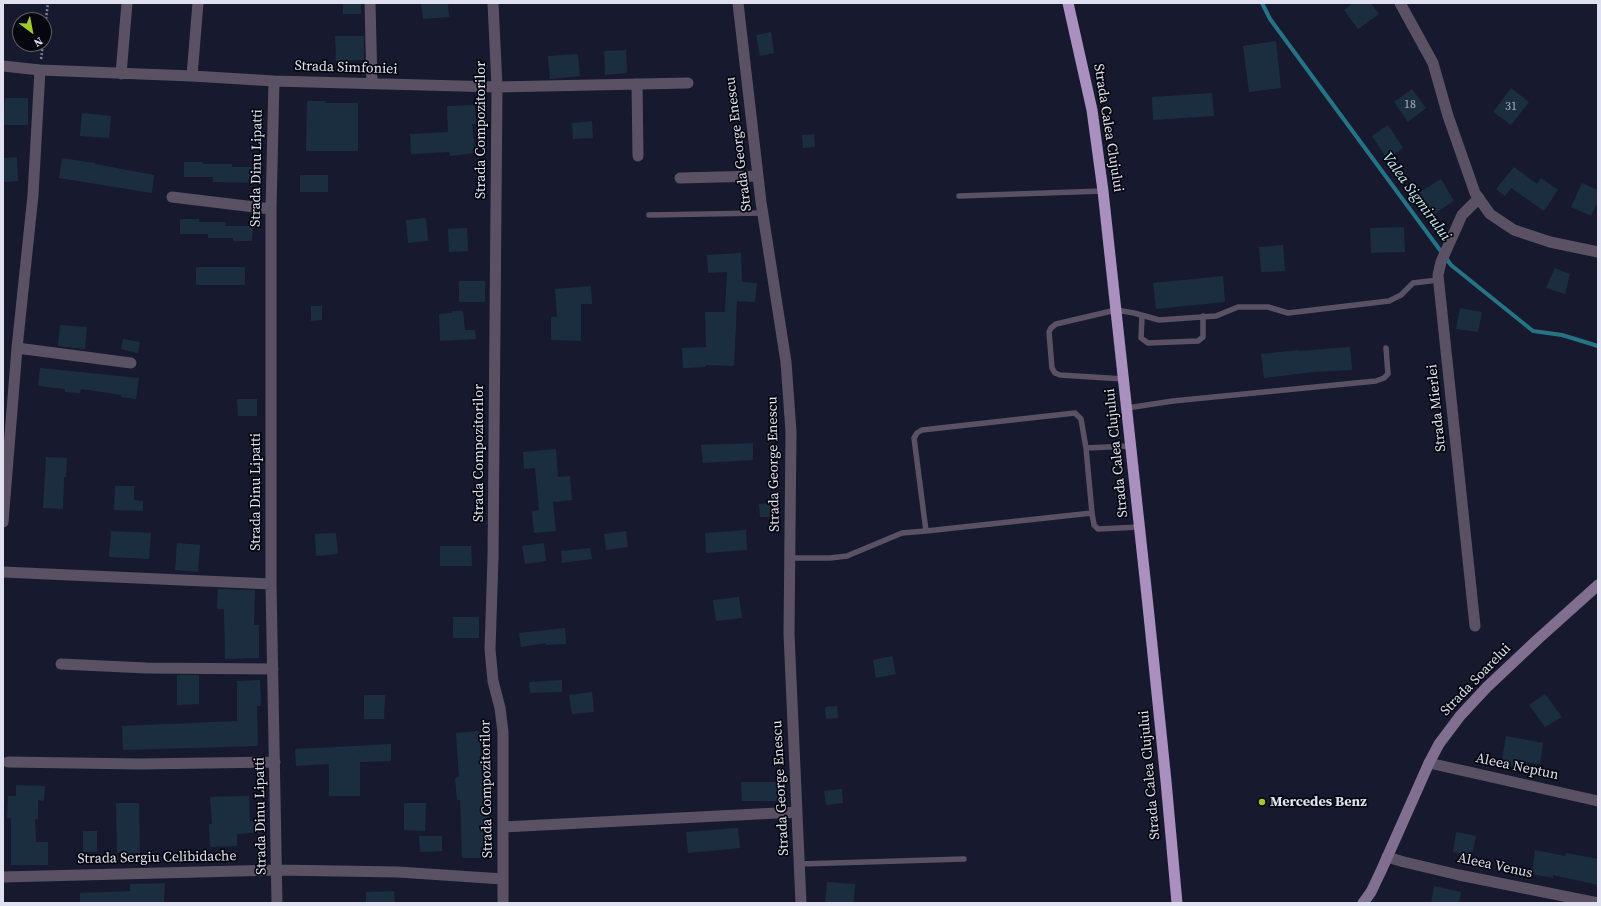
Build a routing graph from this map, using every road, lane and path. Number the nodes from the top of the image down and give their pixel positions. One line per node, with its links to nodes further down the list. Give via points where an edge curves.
1 (127, 3): 10 (street)
2 (198, 3): 11 (street)
3 (370, 3): 14 (street)
4 (493, 3): 16 (street, Strada Compozitorilor)
5 (738, 3): 18 (street, Strada George Enescu)
6 (1068, 3): 20 (highway, Strada Calea Clujului, via 1092,110)
7 (1400, 3): 23 (street, via 1433,63 1448,116)
8 (3, 66): 9 (street, Strada Simfoniei)
9 (40, 70): 10 (street, Strada Simfoniei); 32 (street, via 33,195)
10 (121, 74): 11 (street, Strada Simfoniei)
11 (192, 76): 12 (street, Strada Simfoniei)
12 (274, 81): 14 (street, Strada Simfoniei); 24 (street, Strada Dinu Lipatti)
13 (688, 83): 15 (street, Strada Simfoniei)
14 (372, 84): 16 (street, Strada Simfoniei)
15 (637, 84): 16 (street, Strada Simfoniei); 17 (street)
16 (497, 87): 55 (street, Strada Compozitorilor, via 490,649 503,732)
17 (638, 156)
18 (758, 176): 19 (street); 25 (street, Strada George Enescu)
19 (680, 178)
20 (1103, 191): 21 (lane); 29 (highway, Strada Calea Clujului)
21 (959, 196)
22 (172, 197): 24 (street)
23 (1479, 198): 27 (street, via 1490,214 1514,230 1550,242); 28 (street, Strada Mierlei, via 1462,215 1443,257)
24 (271, 209): 45 (street, Strada Dinu Lipatti)
25 (762, 213): 26 (lane); 43 (street, Strada George Enescu, via 786,362 791,432)
26 (649, 215)
27 (1598, 252)
28 (1438, 280): 31 (lane, via 1413,283 1401,295 1389,301 1288,313 1268,307 1238,307 1216,316); 47 (street, Strada Mierlei)
29 (1116, 310): 30 (lane); 35 (highway, Strada Calea Clujului); 35 (lane, via 1056,324 1049,332 1052,368 1060,375)
30 (1142, 316): 31 (lane, via 1159,320); 31 (lane, via 1141,338 1148,343 1198,341 1203,337)
31 (1203, 316)
32 (17, 348): 34 (street); 40 (street)
33 (1386, 348): 36 (lane, via 1388,374 1376,381 1173,401)
34 (131, 363)
35 (1124, 379): 36 (highway, Strada Calea Clujului)
36 (1127, 408): 37 (highway, Strada Calea Clujului)
37 (1131, 446): 38 (lane); 41 (highway, Strada Calea Clujului)
38 (1086, 448): 39 (lane); 42 (lane, via 1081,419 1075,413 922,430 914,438)
39 (1092, 514): 41 (lane, via 1094,525 1098,529); 42 (lane)
40 (3, 522)
41 (1140, 527): 65 (highway, Strada Calea Clujului)
42 (926, 531): 43 (lane, via 902,533 847,556)
43 (790, 558): 54 (street, Strada George Enescu, via 789,634)
44 (3, 572): 45 (street)
45 (271, 584): 49 (street, Strada Dinu Lipatti)
46 (1598, 585): 52 (main road, Strada Soarelui, via 1538,639 1460,716)
47 (1475, 626)
48 (61, 664): 49 (street, via 146,668)
49 (273, 668): 51 (street, Strada Dinu Lipatti)
50 (8, 762): 51 (street)
51 (275, 762): 59 (street, Strada Dinu Lipatti)
52 (1428, 763): 53 (street, Aleea Neptun); 56 (main road, Strada Soarelui)
53 (1598, 801)
54 (797, 812): 55 (street); 58 (street, Strada George Enescu)
55 (503, 827): 61 (street, Strada Compozitorilor)
56 (1387, 857): 66 (main road, Strada Soarelui, via 1371,892); 67 (street, Aleea Venus, via 1459,875)
57 (964, 859): 58 (lane)
58 (800, 864): 64 (street, Strada George Enescu)
59 (276, 870): 60 (street, Strada Sergiu Celibidache); 61 (street, Strada Sergiu Celibidache, via 398,872); 62 (street, Strada Dinu Lipatti)
60 (3, 877)
61 (503, 879): 63 (street, Strada Compozitorilor)
62 (277, 903)
63 (503, 903)
64 (801, 903)
65 (1177, 903)
66 (1363, 903)
67 (1598, 903)

